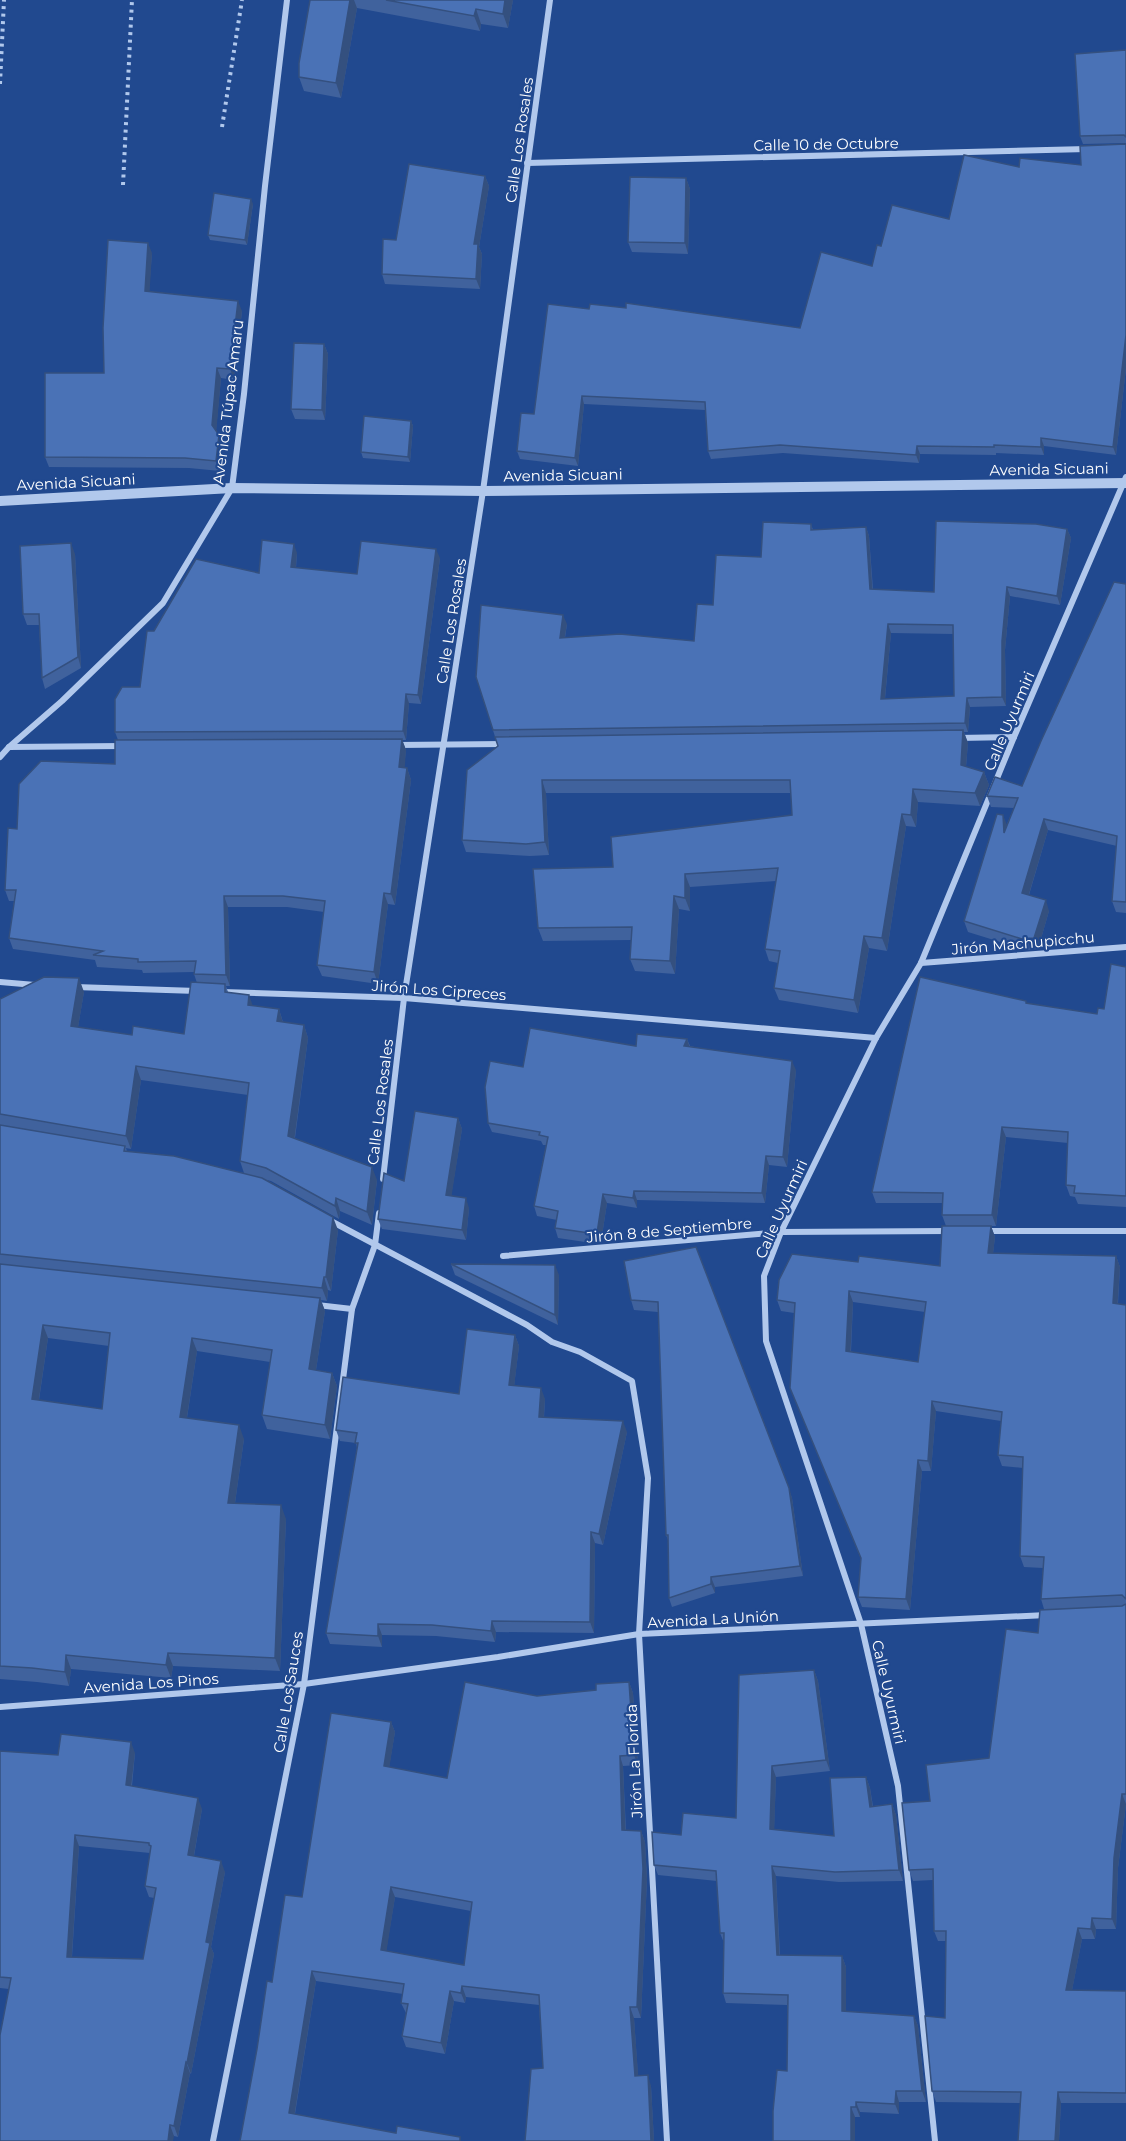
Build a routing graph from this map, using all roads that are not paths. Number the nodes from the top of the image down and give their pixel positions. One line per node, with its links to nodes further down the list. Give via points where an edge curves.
1 (287, 0): 6 (street, Avenida Túpac Amaru)
2 (550, 0): 4 (street, Calle Los Rosales)
3 (1090, 149): 4 (street, Calle 10 de Octubre)
4 (527, 163): 7 (street, Calle Los Rosales)
5 (1125, 481): 7 (street, Avenida Sicuani); 9 (street, Calle Uyurmiri)
6 (232, 488): 7 (street, Avenida Sicuani); 8 (street, Avenida Sicuani); 15 (street, Avenida Túpac Amaru, via 163,603)
7 (483, 491): 12 (street, Calle Los Rosales)
8 (0, 501)
9 (1014, 737): 10 (street); 18 (street, Calle Uyurmiri)
10 (955, 738)
11 (515, 744): 12 (street)
12 (444, 745): 14 (street); 24 (street, Calle Los Rosales)
13 (126, 746): 15 (street)
14 (385, 746)
15 (9, 747): 16 (street, Avenida Túpac Amaru)
16 (0, 757)
17 (1126, 946): 18 (street, Jirón Machupicchu)
18 (921, 963): 25 (street, Calle Uyurmiri)
19 (0, 982): 20 (street)
20 (43, 986)
21 (67, 986): 22 (street)
22 (205, 991)
23 (217, 992): 24 (street, Jirón Los Cipreces)
24 (404, 998): 25 (street, Jirón Los Cipreces); 26 (street, Calle Los Rosales)
25 (876, 1038): 31 (street, Calle Uyurmiri)
26 (382, 1186)
27 (380, 1210): 33 (street)
28 (327, 1219): 33 (street)
29 (983, 1231): 30 (street)
30 (1126, 1231)
31 (781, 1232): 32 (street, Jirón 8 de Septiembre); 34 (street, Jirón 8 de Septiembre); 38 (street, Calle Uyurmiri, via 764,1276 766,1341)
32 (959, 1232)
33 (375, 1245): 36 (street, Calle Los Sauces); 39 (street, Jirón La Florida, via 552,1342 580,1352 633,1381 648,1478)
34 (503, 1256)
35 (305, 1304): 36 (street)
36 (352, 1309): 40 (street, Calle Los Sauces)
37 (1057, 1614): 38 (street, Avenida La Unión)
38 (861, 1624): 39 (street, Avenida La Unión); 44 (street, Calle Uyurmiri, via 898,1786)
39 (639, 1634): 40 (street, Avenida La Unión); 43 (street, Jirón La Florida)
40 (304, 1684): 41 (street, Avenida Los Pinos); 42 (street, Calle Los Sauces)
41 (0, 1707)
42 (213, 2141)
43 (667, 2141)
44 (935, 2141)

